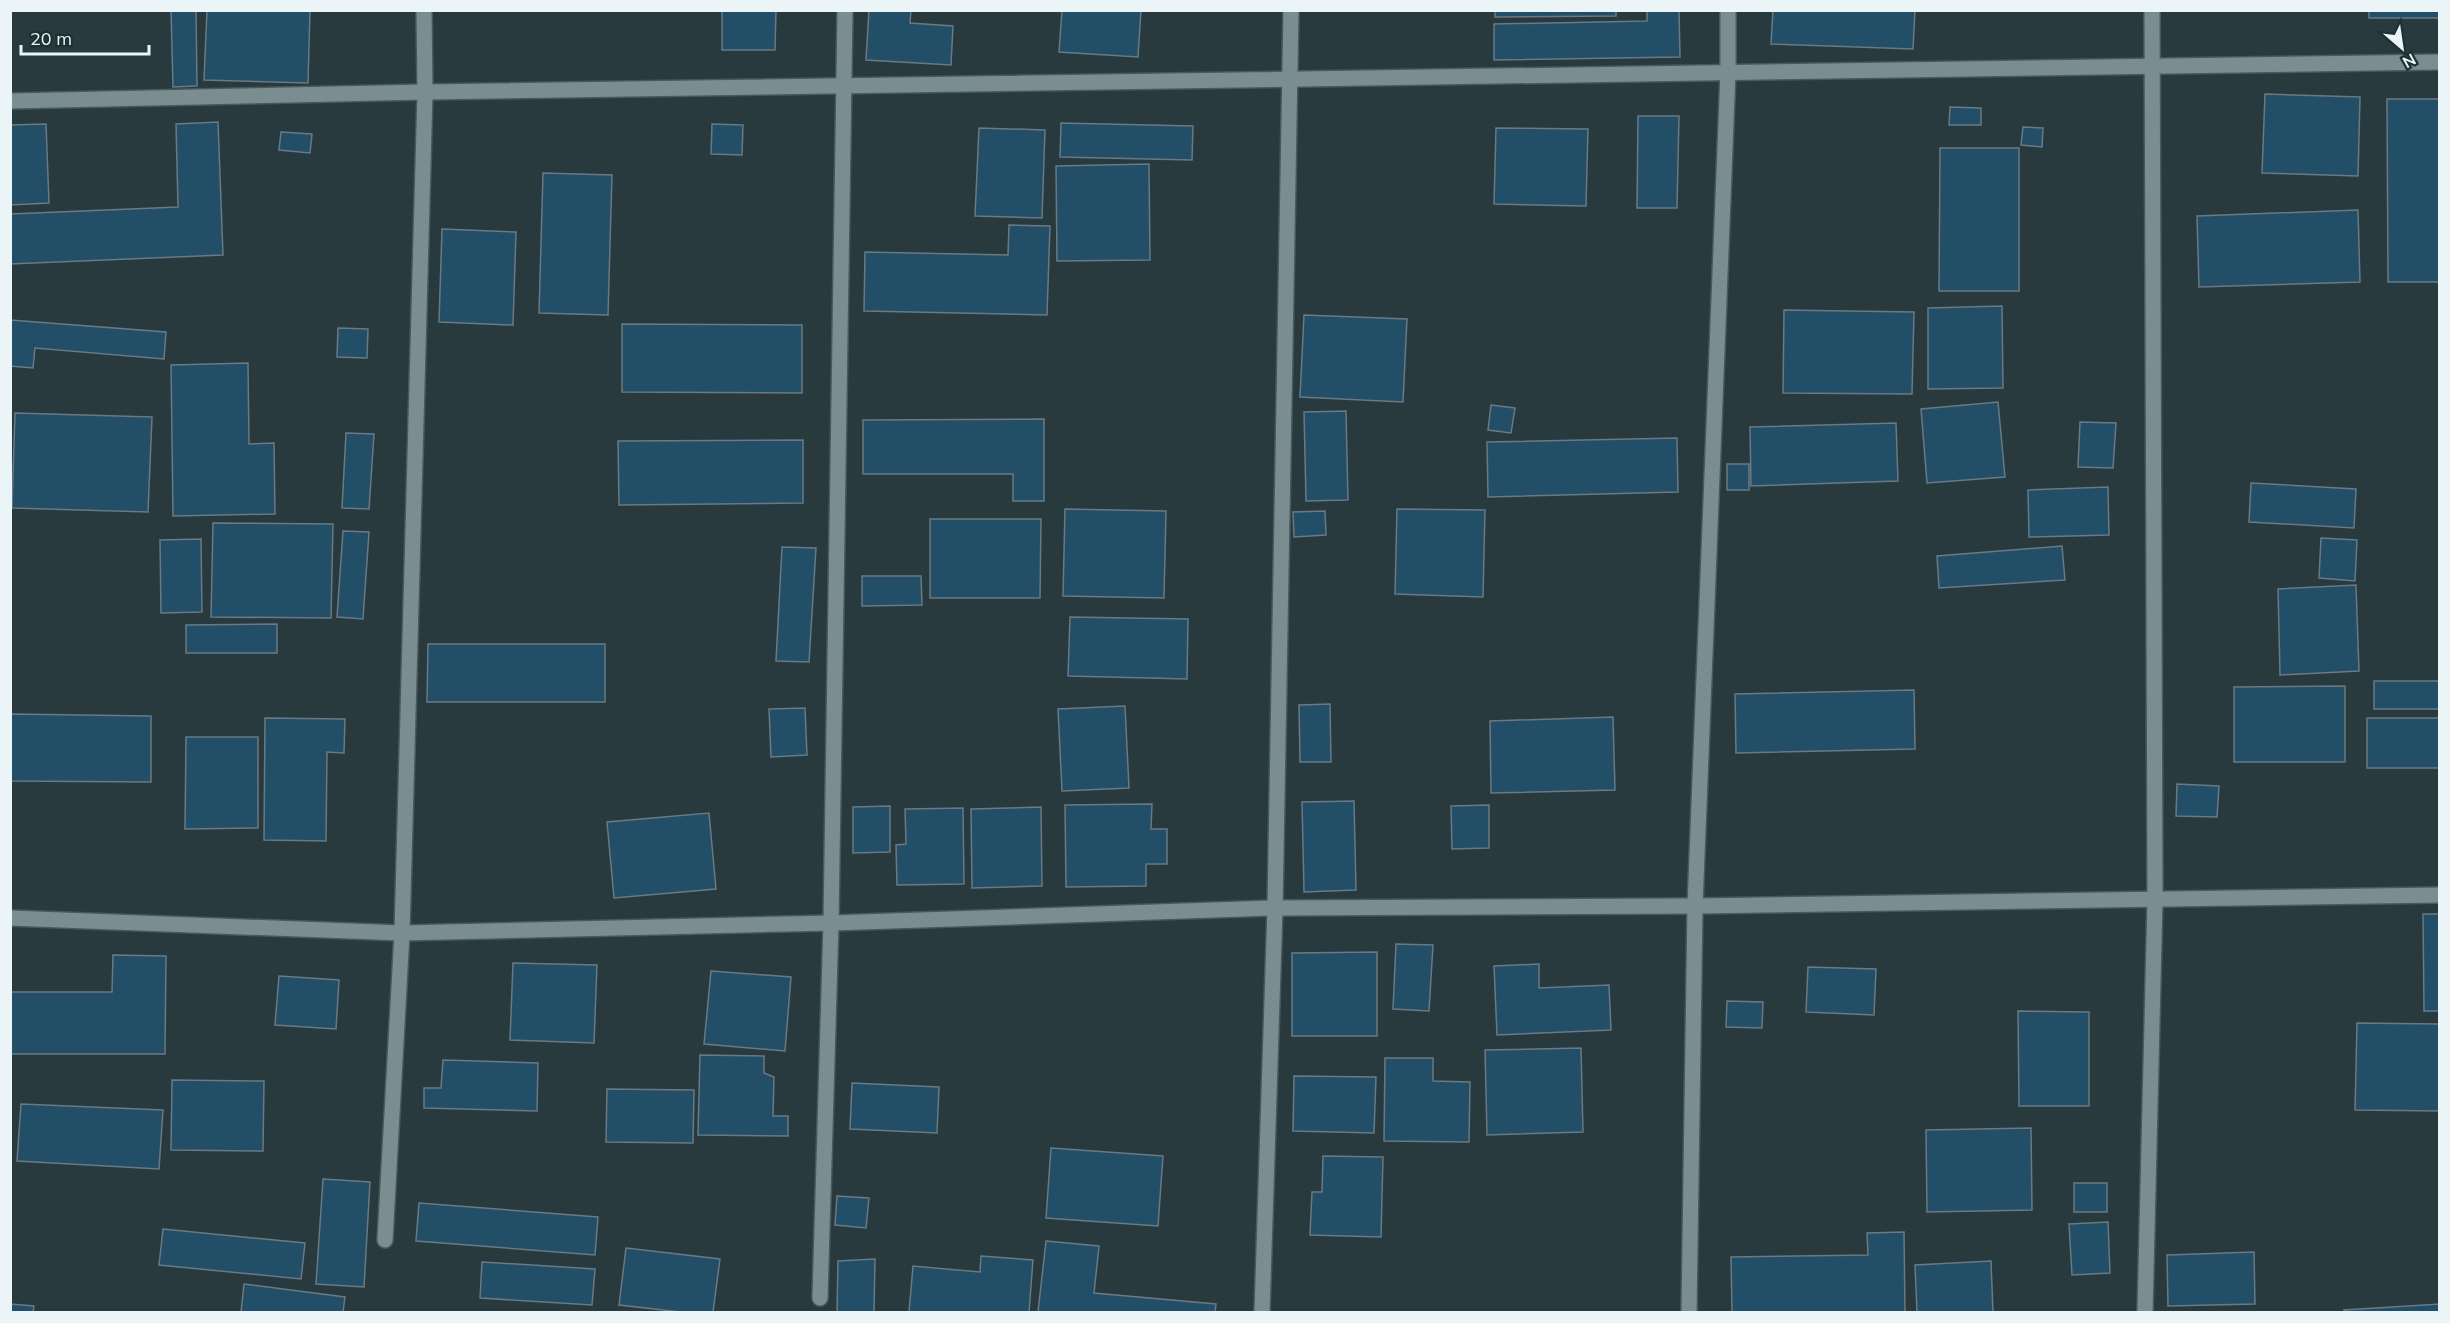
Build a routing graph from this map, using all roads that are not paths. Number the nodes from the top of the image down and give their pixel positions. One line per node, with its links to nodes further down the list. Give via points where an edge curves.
1 (424, 10): 11 (street)
2 (845, 10): 10 (street)
3 (1291, 10): 9 (street)
4 (1728, 10): 8 (street)
5 (2152, 10): 7 (street)
6 (2439, 62): 7 (street)
7 (2151, 66): 8 (street); 14 (street)
8 (1728, 72): 9 (street); 15 (street)
9 (1291, 79): 10 (street); 16 (street)
10 (842, 86): 11 (street); 18 (street)
11 (425, 92): 12 (street); 19 (street)
12 (10, 101)
13 (2439, 895): 14 (street)
14 (2154, 899): 15 (street); 24 (street)
15 (1695, 906): 16 (street); 23 (street)
16 (1275, 908): 18 (street); 22 (street)
17 (10, 918): 19 (street)
18 (831, 923): 19 (street); 21 (street)
19 (402, 933): 20 (street)
20 (385, 1240)
21 (820, 1298)
22 (1262, 1312)
23 (1689, 1312)
24 (2145, 1312)

